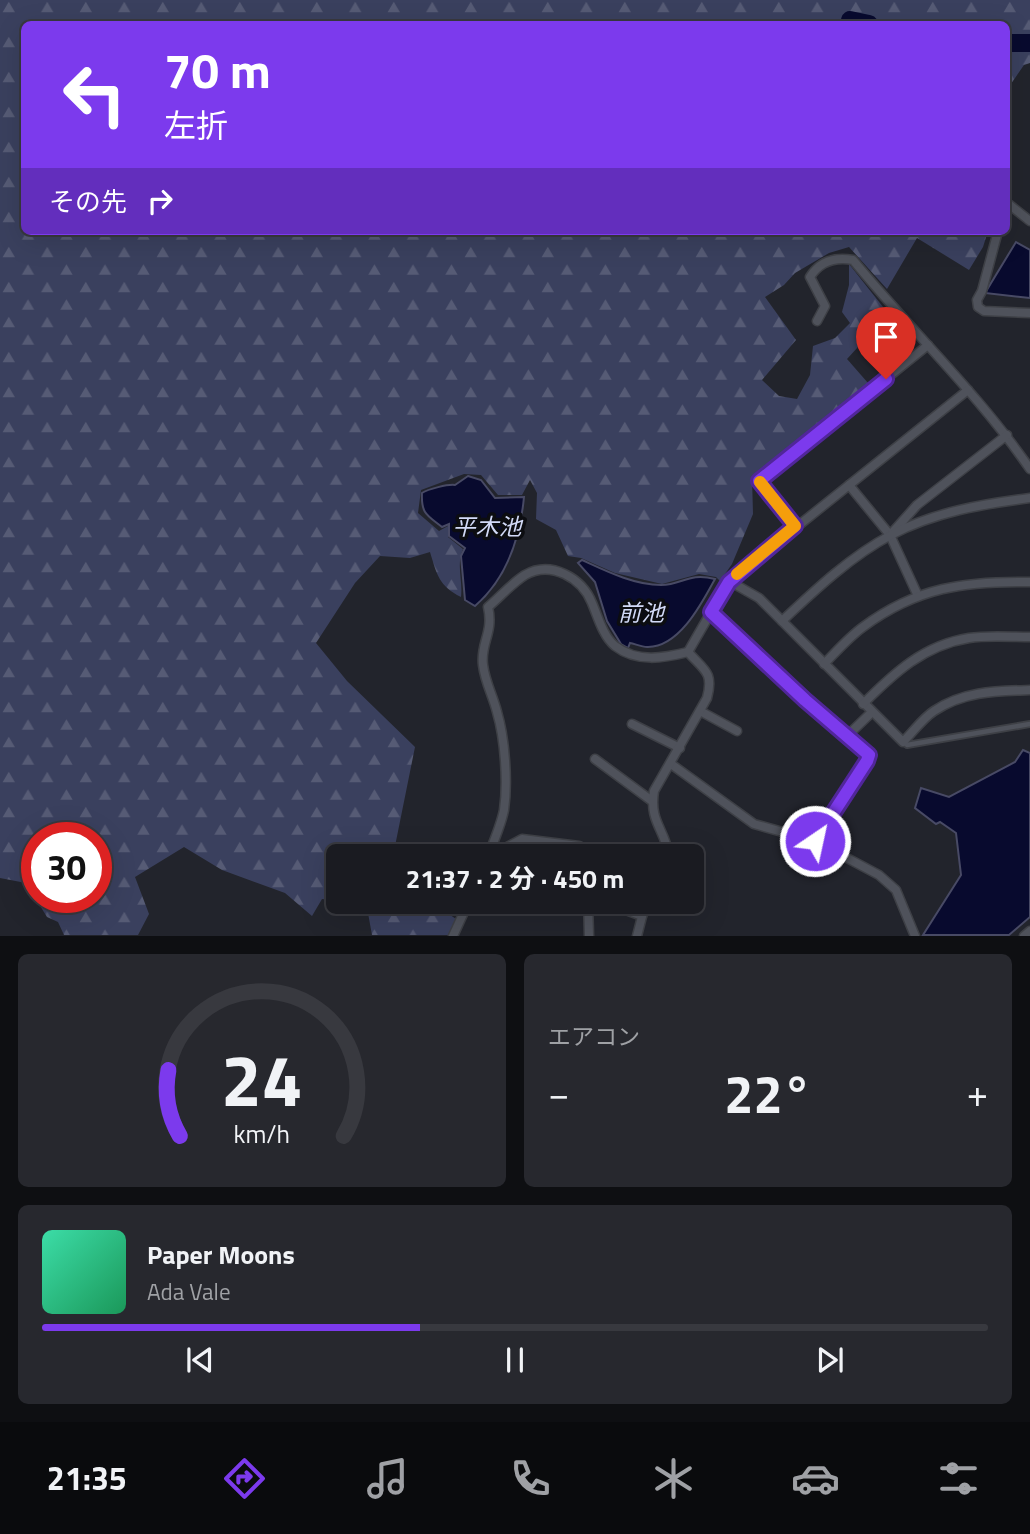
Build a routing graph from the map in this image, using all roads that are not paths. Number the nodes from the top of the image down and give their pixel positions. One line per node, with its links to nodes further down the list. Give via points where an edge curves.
1 (1010, 205): 2 (street)
2 (1030, 221)
3 (997, 235): 4 (street, via 978,307)
4 (1030, 313)
5 (817, 321): 6 (street, via 825,306 810,277 837,257 853,260)
6 (928, 345): 7 (street); 12 (street, via 759,481)
7 (968, 390): 8 (street); 10 (street)
8 (1007, 435): 9 (street); 13 (street, via 917,505)
9 (1030, 469)
10 (849, 485): 12 (street); 13 (street)
11 (1030, 498): 13 (street, via 953,511)
12 (795, 526): 14 (street)
13 (890, 535): 16 (street); 18 (street, via 825,580)
14 (729, 582): 17 (street); 18 (street, via 760,598)
15 (1030, 582): 16 (street, via 982,582)
16 (918, 596): 21 (street, via 861,628)
17 (711, 612): 20 (street); 29 (street)
18 (782, 621): 21 (street)
19 (1030, 637): 23 (street, via 971,638 941,644 894,673)
20 (688, 652): 24 (street, via 709,674 709,691); 36 (street, via 663,659 616,647 608,640 585,589 563,573 541,570 526,575 488,607 491,622 482,664 498,712 504,777 504,809)
21 (824, 664): 23 (street)
22 (1030, 690): 30 (street, via 990,691 952,701 932,712)
23 (863, 704): 25 (street)
24 (700, 711): 28 (street); 31 (street)
25 (872, 712): 29 (street); 30 (street)
26 (1030, 723): 30 (lane)
27 (632, 724): 31 (street)
28 (737, 731)
29 (847, 736): 35 (street, via 869,755)
30 (903, 742)
31 (680, 748): 33 (street)
32 (595, 759): 34 (street)
33 (671, 764): 34 (street); 35 (street, via 754,824)
34 (652, 802): 39 (street, via 654,820)
35 (815, 841): 45 (street, via 879,875 896,890)
36 (492, 844)
37 (513, 844): 38 (street, via 522,839)
38 (563, 844)
39 (666, 844)
40 (463, 914): 46 (street)
41 (588, 914): 47 (street)
42 (637, 914): 43 (street)
43 (642, 916): 48 (street)
44 (1030, 931): 49 (street)
45 (913, 935)
46 (453, 936)
47 (589, 936)
48 (637, 936)
49 (1024, 936)

